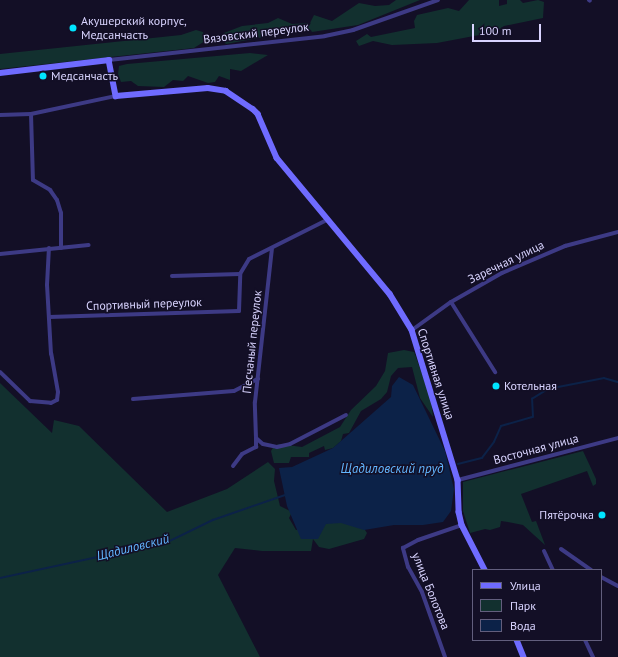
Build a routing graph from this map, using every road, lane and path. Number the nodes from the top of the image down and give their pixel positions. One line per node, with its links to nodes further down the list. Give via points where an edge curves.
1 (438, 0): 2 (street, Вязовский переулок, via 353,30 325,36)
2 (110, 60): 3 (street, Вязовский переулок); 4 (street)
3 (0, 73)
4 (116, 96): 5 (street); 7 (street, Спортивная улица, via 208,88 226,91 258,114 277,158)
5 (31, 114): 6 (street); 11 (street, via 33,180 50,190 57,200 62,218)
6 (0, 115)
7 (327, 220): 12 (street); 18 (street, Спортивная улица, via 390,294)
8 (618, 232): 16 (street, Заречная улица, via 565,246 530,260)
9 (89, 245): 11 (street)
10 (49, 248): 11 (street); 13 (street); 17 (street)
11 (61, 248)
12 (272, 249): 14 (street, via 249,259); 21 (street, Песчаный переулок)
13 (0, 254)
14 (240, 274): 15 (street); 17 (street, Спортивный переулок, via 239,311)
15 (172, 276)
16 (451, 302): 18 (street, Заречная улица); 20 (street)
17 (49, 317): 19 (street, via 57,400 51,403 30,401)
18 (412, 330): 27 (street, Спортивная улица)
19 (0, 372)
20 (496, 372)
21 (258, 379): 22 (street, via 234,391); 24 (street, Песчаный переулок, via 255,402)
22 (133, 399)
23 (346, 416): 24 (street, via 290,444 277,447 263,444)
24 (256, 438): 26 (street, via 256,447 242,454)
25 (618, 438): 27 (street, Восточная улица)
26 (233, 466)
27 (458, 480): 28 (street, Спортивная улица)
28 (462, 525): 31 (street, Спортивная улица); 38 (street, улица Болотова, via 418,540 403,548 408,567 425,599)
29 (562, 549): 33 (street)
30 (544, 551): 32 (street)
31 (484, 569)
32 (553, 569)
33 (590, 569)
34 (602, 578): 35 (street)
35 (618, 586)
36 (517, 641): 39 (street)
37 (585, 641): 40 (street)
38 (445, 657)
39 (524, 657)
40 (593, 657)

